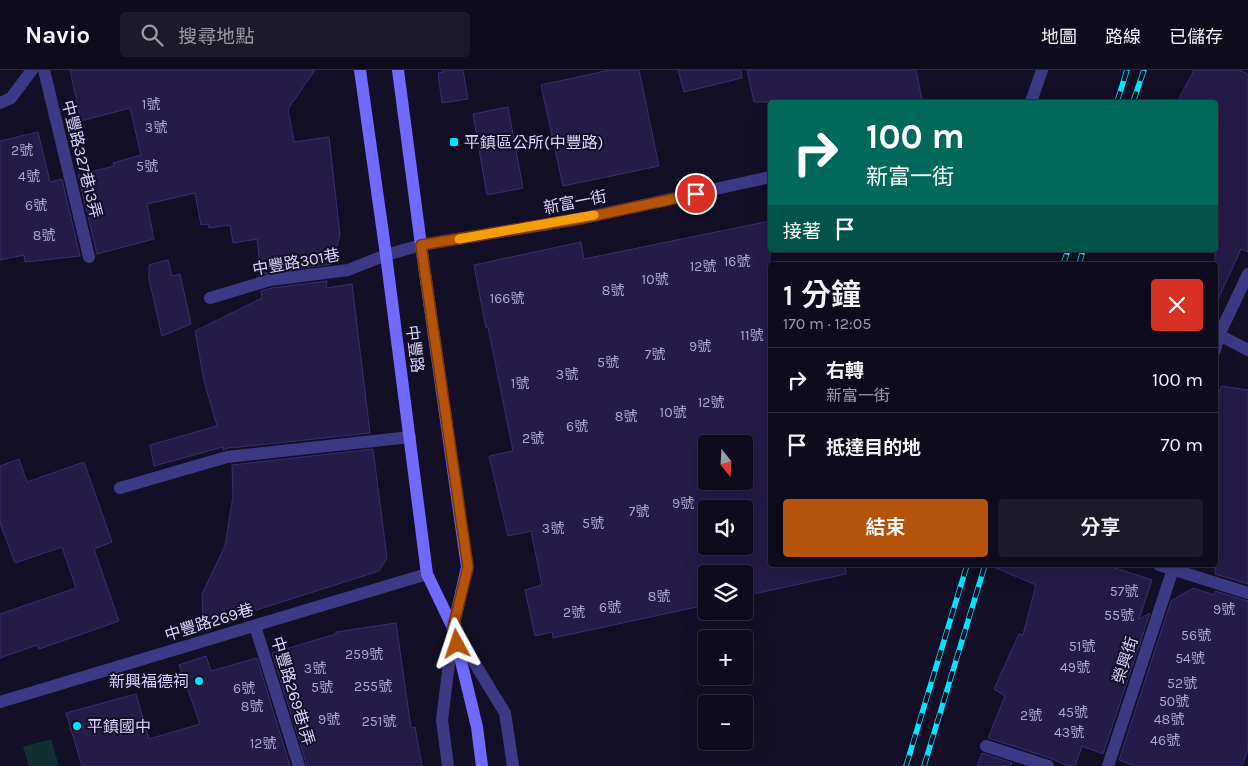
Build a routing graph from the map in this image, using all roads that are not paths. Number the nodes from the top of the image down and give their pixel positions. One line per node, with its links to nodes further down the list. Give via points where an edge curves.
1 (32, 70): 7 (street, via 12,98)
2 (44, 70): 11 (street, 中豐路327巷13弄)
3 (360, 70): 10 (main road, 中豐路)
4 (398, 70): 9 (main road, 中豐路)
5 (1042, 70): 6 (street)
6 (1032, 100)
7 (0, 103)
8 (768, 177): 9 (street, 新富一街, via 584,218)
9 (421, 245): 10 (street, 新富一街); 23 (main road, 中豐路, via 468,567)
10 (386, 255): 13 (street, 中豐路301巷, via 348,270 270,280); 17 (main road, 中豐路)
11 (89, 257)
12 (1248, 274): 14 (street)
13 (210, 298)
14 (1219, 335): 15 (street); 16 (street)
15 (1218, 339)
16 (1248, 350)
17 (410, 437): 18 (street, via 227,457); 20 (main road, 中豐路)
18 (120, 488)
19 (1172, 567): 21 (street); 31 (street, 榮興街)
20 (427, 574): 22 (street, 中豐路269巷); 23 (main road, 中豐路)
21 (1248, 593)
22 (255, 626): 24 (street, 中豐路269巷); 26 (street, 中豐路269巷1弄)
23 (453, 628): 27 (street, via 442,720); 28 (main road, 中豐路, via 477,727); 29 (street, 中豐路, via 505,713)
24 (0, 702)
25 (986, 746): 30 (street)
26 (299, 766)
27 (448, 766)
28 (482, 766)
29 (512, 766)
30 (1048, 766)
31 (1108, 766)

